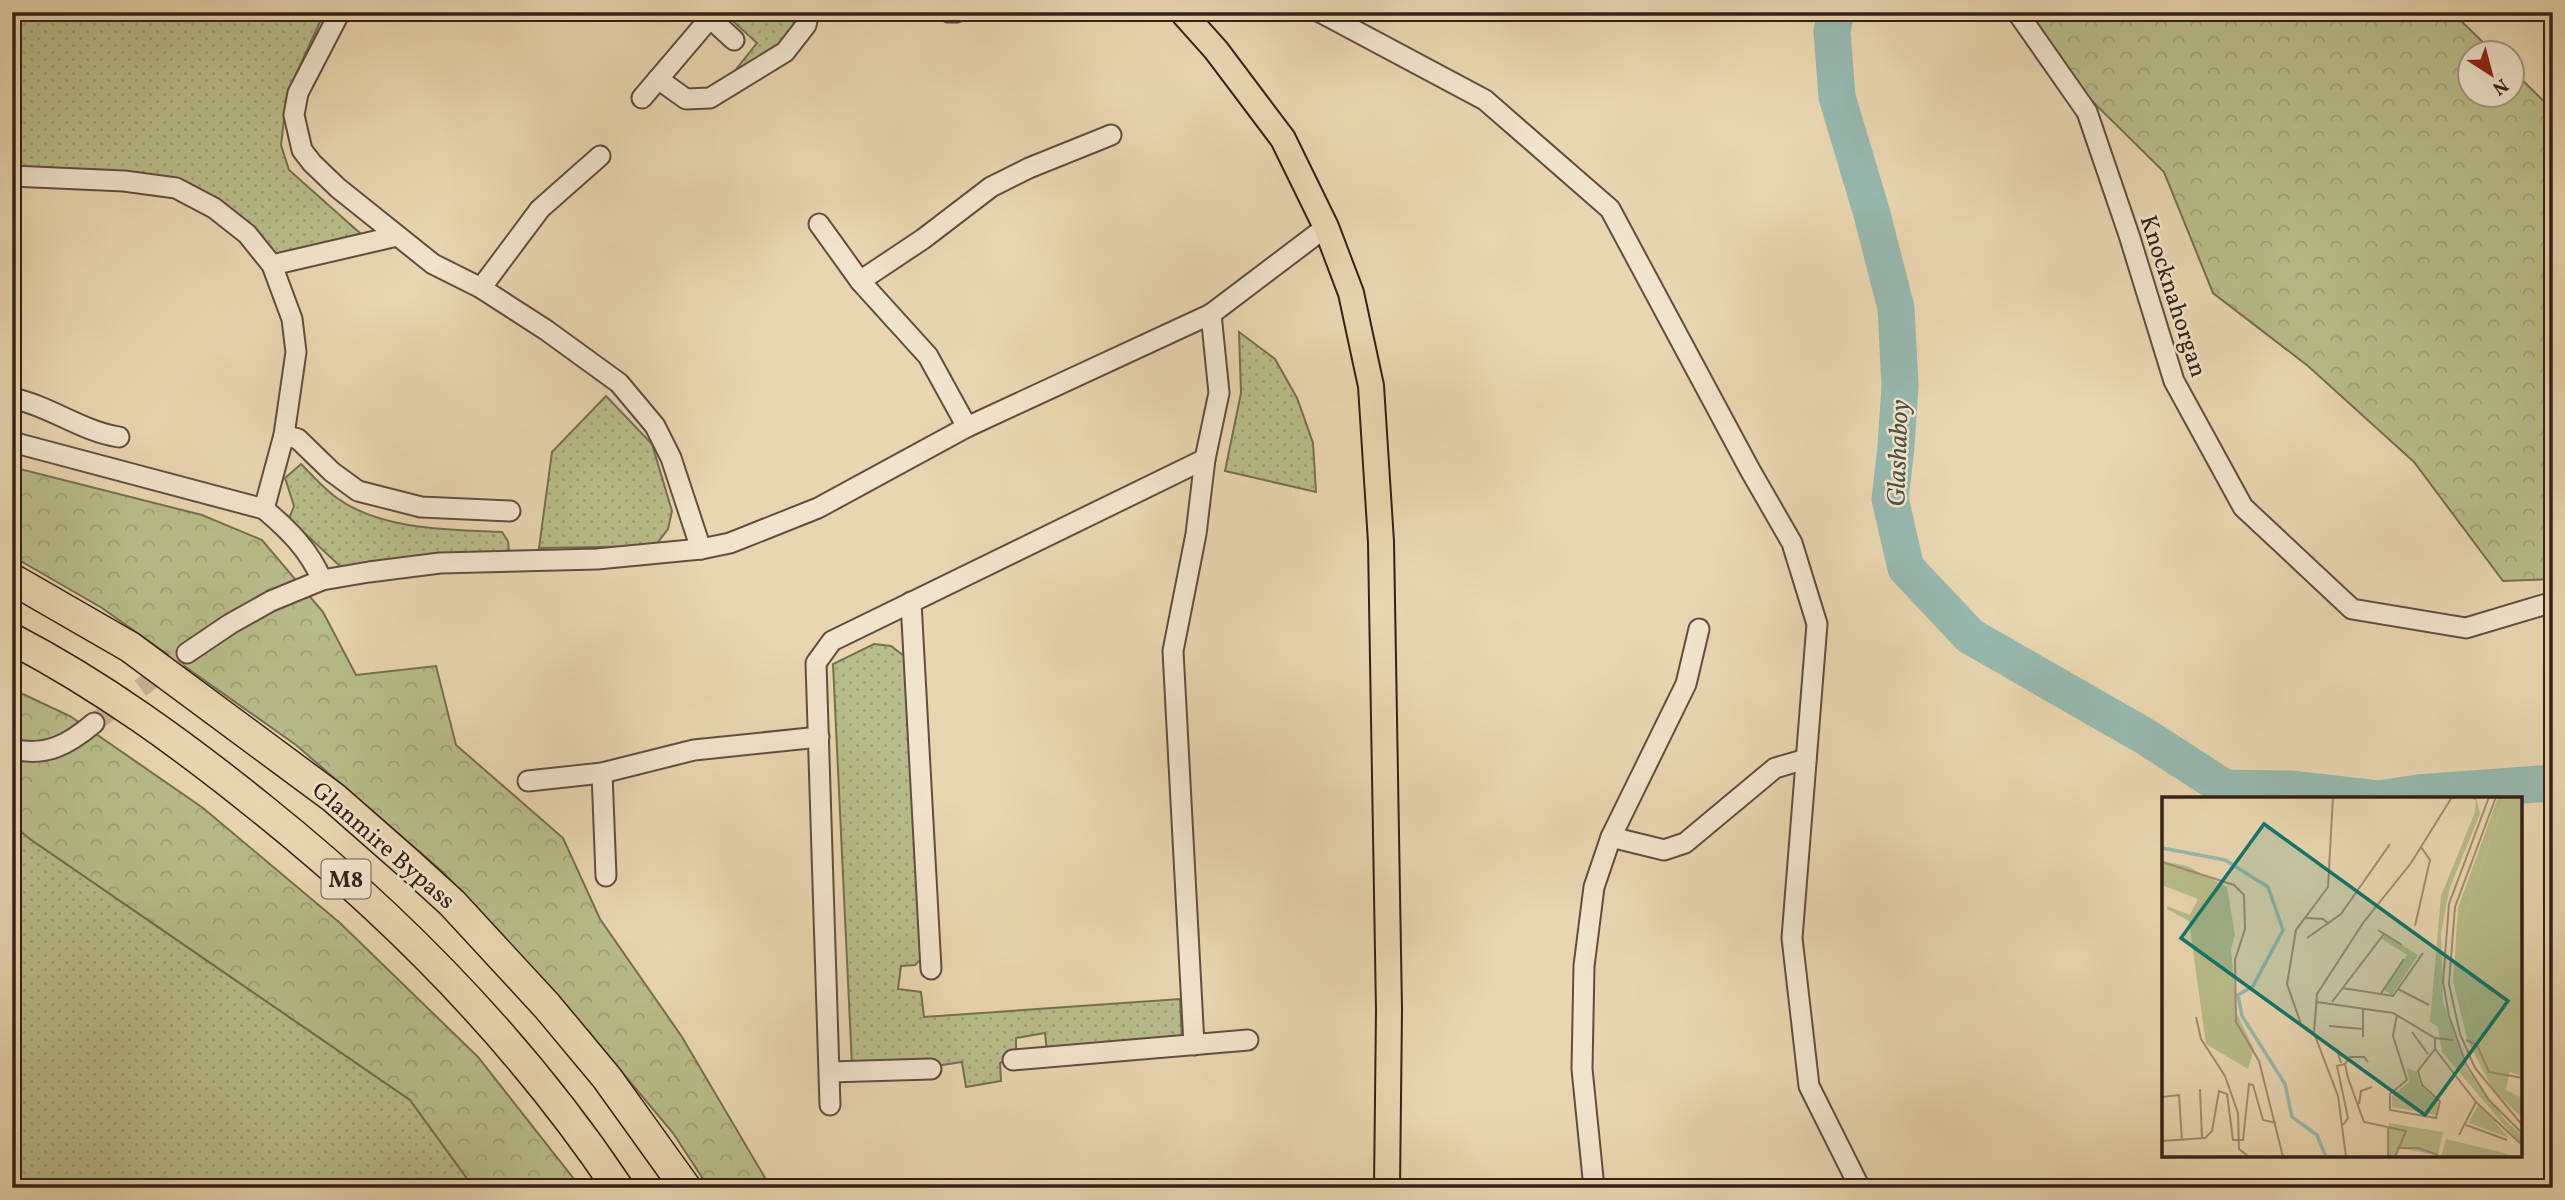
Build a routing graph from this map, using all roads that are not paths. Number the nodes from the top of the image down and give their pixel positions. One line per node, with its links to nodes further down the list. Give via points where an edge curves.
1 (340, 12): 16 (street, via 298,93 297,135 312,163)
2 (808, 12): 9 (street, via 806,25 785,52 710,98 686,99)
3 (949, 12): 4 (street)
4 (956, 12)
5 (1182, 12): 15 (main road, via 1283,139)
6 (1320, 12): 40 (street, via 1485,100 1610,209 1792,543 1817,624)
7 (2017, 12): 33 (street, Knocknahorgan, via 2087,113 2174,381 2243,507 2353,609 2466,628)
8 (734, 40): 9 (street, via 710,19)
9 (658, 79): 10 (street)
10 (642, 98)
11 (1111, 135): 18 (street, via 991,187)
12 (600, 156): 19 (street, via 540,209)
13 (12, 176): 17 (street, via 176,188 214,208 247,234)
14 (820, 224): 18 (street)
15 (1326, 227): 20 (street); 54 (main road, via 1351,293 1371,386 1377,444 1389,1010)
16 (397, 236): 17 (street); 19 (street, via 433,264)
17 (272, 265): 23 (street, via 292,319 296,352)
18 (860, 281): 22 (street, via 928,356)
19 (481, 288): 29 (street, via 618,383 638,404 671,458)
20 (1211, 314): 22 (street); 26 (street, via 1219,393)
21 (12, 399): 24 (street, via 35,403 99,433)
22 (967, 427): 29 (street, via 818,508 730,543)
23 (284, 435): 27 (street); 28 (street, via 298,439 358,491 421,506)
24 (119, 437)
25 (12, 442): 27 (street)
26 (1205, 459): 32 (street); 47 (street, via 1173,651)
27 (264, 509): 31 (street, via 313,559)
28 (510, 511)
29 (701, 549): 31 (street, via 597,559 440,563)
30 (12, 579): 53 (highway, Glanmire Bypass / M8, via 130,647 334,798 408,863 452,903 547,1006 607,1078)
31 (322, 580): 36 (street, via 271,601)
32 (911, 602): 38 (street, via 832,641 816,663); 45 (street)
33 (2550, 602)
34 (1699, 629): 43 (street, via 1686,684)
35 (12, 639): 52 (highway, Glanmire Bypass / M8, via 169,736 365,896 490,1023 589,1143)
36 (187, 653)
37 (94, 723): 39 (street, via 55,749 38,753)
38 (819, 737): 41 (street, via 694,750); 50 (street)
39 (12, 749)
40 (1806, 759): 43 (street, via 1775,768 1685,844 1664,850); 56 (street, via 1792,938 1809,1086)
41 (602, 773): 42 (street); 44 (street)
42 (528, 781)
43 (1611, 837): 55 (street, via 1594,887 1584,966 1582,1069)
44 (606, 876)
45 (931, 969)
46 (1248, 1040): 47 (street)
47 (1194, 1045): 48 (street)
48 (1013, 1060)
49 (931, 1069): 50 (street)
50 (830, 1072): 51 (street)
51 (830, 1105)
52 (618, 1188)
53 (686, 1188)
54 (1387, 1188)
55 (1594, 1188)
56 (1860, 1188)

